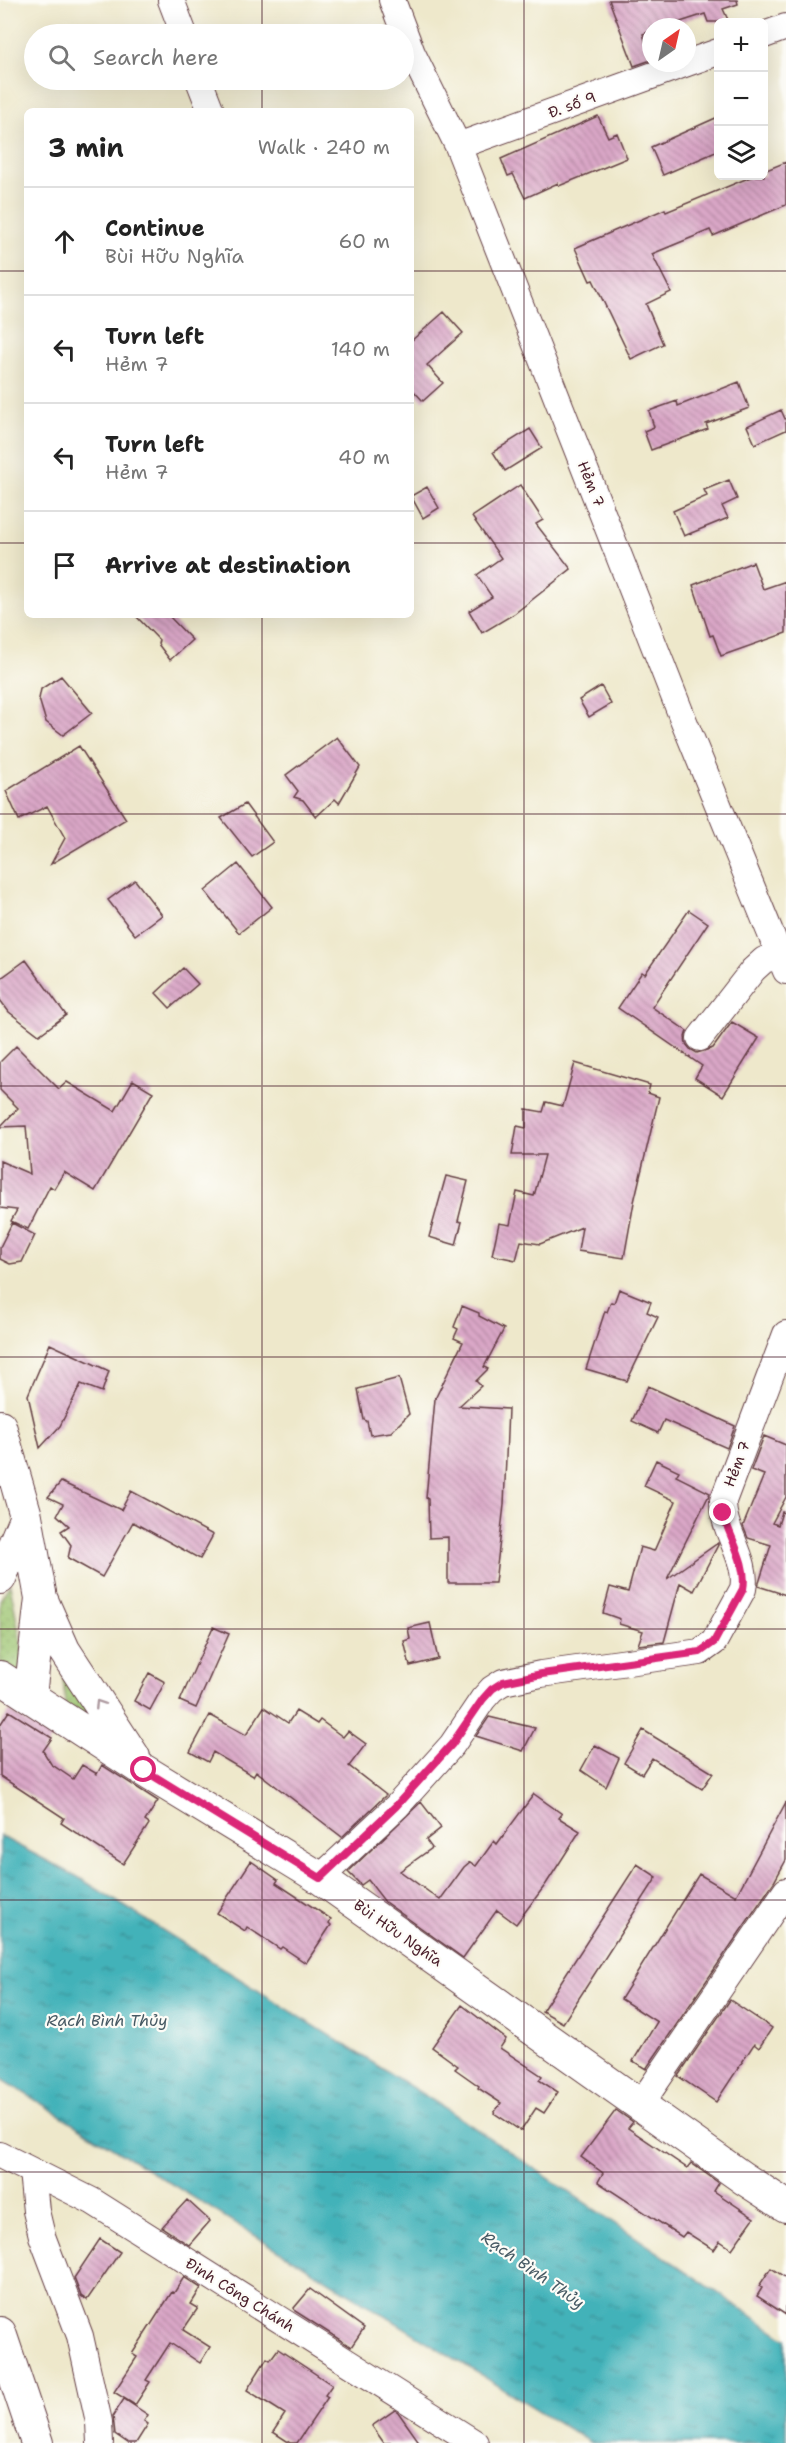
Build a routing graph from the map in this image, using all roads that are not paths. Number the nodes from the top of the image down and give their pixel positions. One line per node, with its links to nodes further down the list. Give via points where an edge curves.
1 (171, 0): 3 (street)
2 (392, 0): 4 (street, Hẻm 7)
3 (179, 24)
4 (401, 24)
5 (786, 27): 6 (street)
6 (768, 34)
7 (714, 53): 9 (street, Đ. số 9)
8 (414, 57): 13 (street, Hẻm 7)
9 (696, 60)
10 (662, 72): 13 (street, Đ. số 9)
11 (204, 90): 12 (street)
12 (210, 108)
13 (458, 146): 14 (street, Hẻm 7)
14 (783, 963): 15 (street, via 764,960)
15 (700, 1038)
16 (786, 1334): 24 (street, Hẻm 7, via 723,1501 723,1513 744,1582 712,1645 700,1652 503,1682 483,1699 452,1744 396,1806)
17 (0, 1426): 18 (main road)
18 (26, 1516): 19 (main road); 20 (main road)
19 (0, 1578)
20 (41, 1598): 22 (main road); 23 (main road, one-way to 20, via 64,1650)
21 (0, 1677): 22 (main road, Bùi Hữu Nghĩa)
22 (30, 1696): 23 (main road, Bùi Hữu Nghĩa)
23 (144, 1770): 24 (main road, Bùi Hữu Nghĩa)
24 (320, 1878): 26 (main road, Bùi Hữu Nghĩa)
25 (786, 1891): 26 (street)
26 (640, 2105): 29 (main road, Bùi Hữu Nghĩa)
27 (0, 2155): 28 (street, Đinh Công Chánh)
28 (32, 2171): 32 (street, via 42,2236 80,2336); 33 (street, Đinh Công Chánh, via 92,2201)
29 (786, 2206)
30 (0, 2333): 31 (main road)
31 (37, 2443)
32 (100, 2443)
33 (475, 2443)

